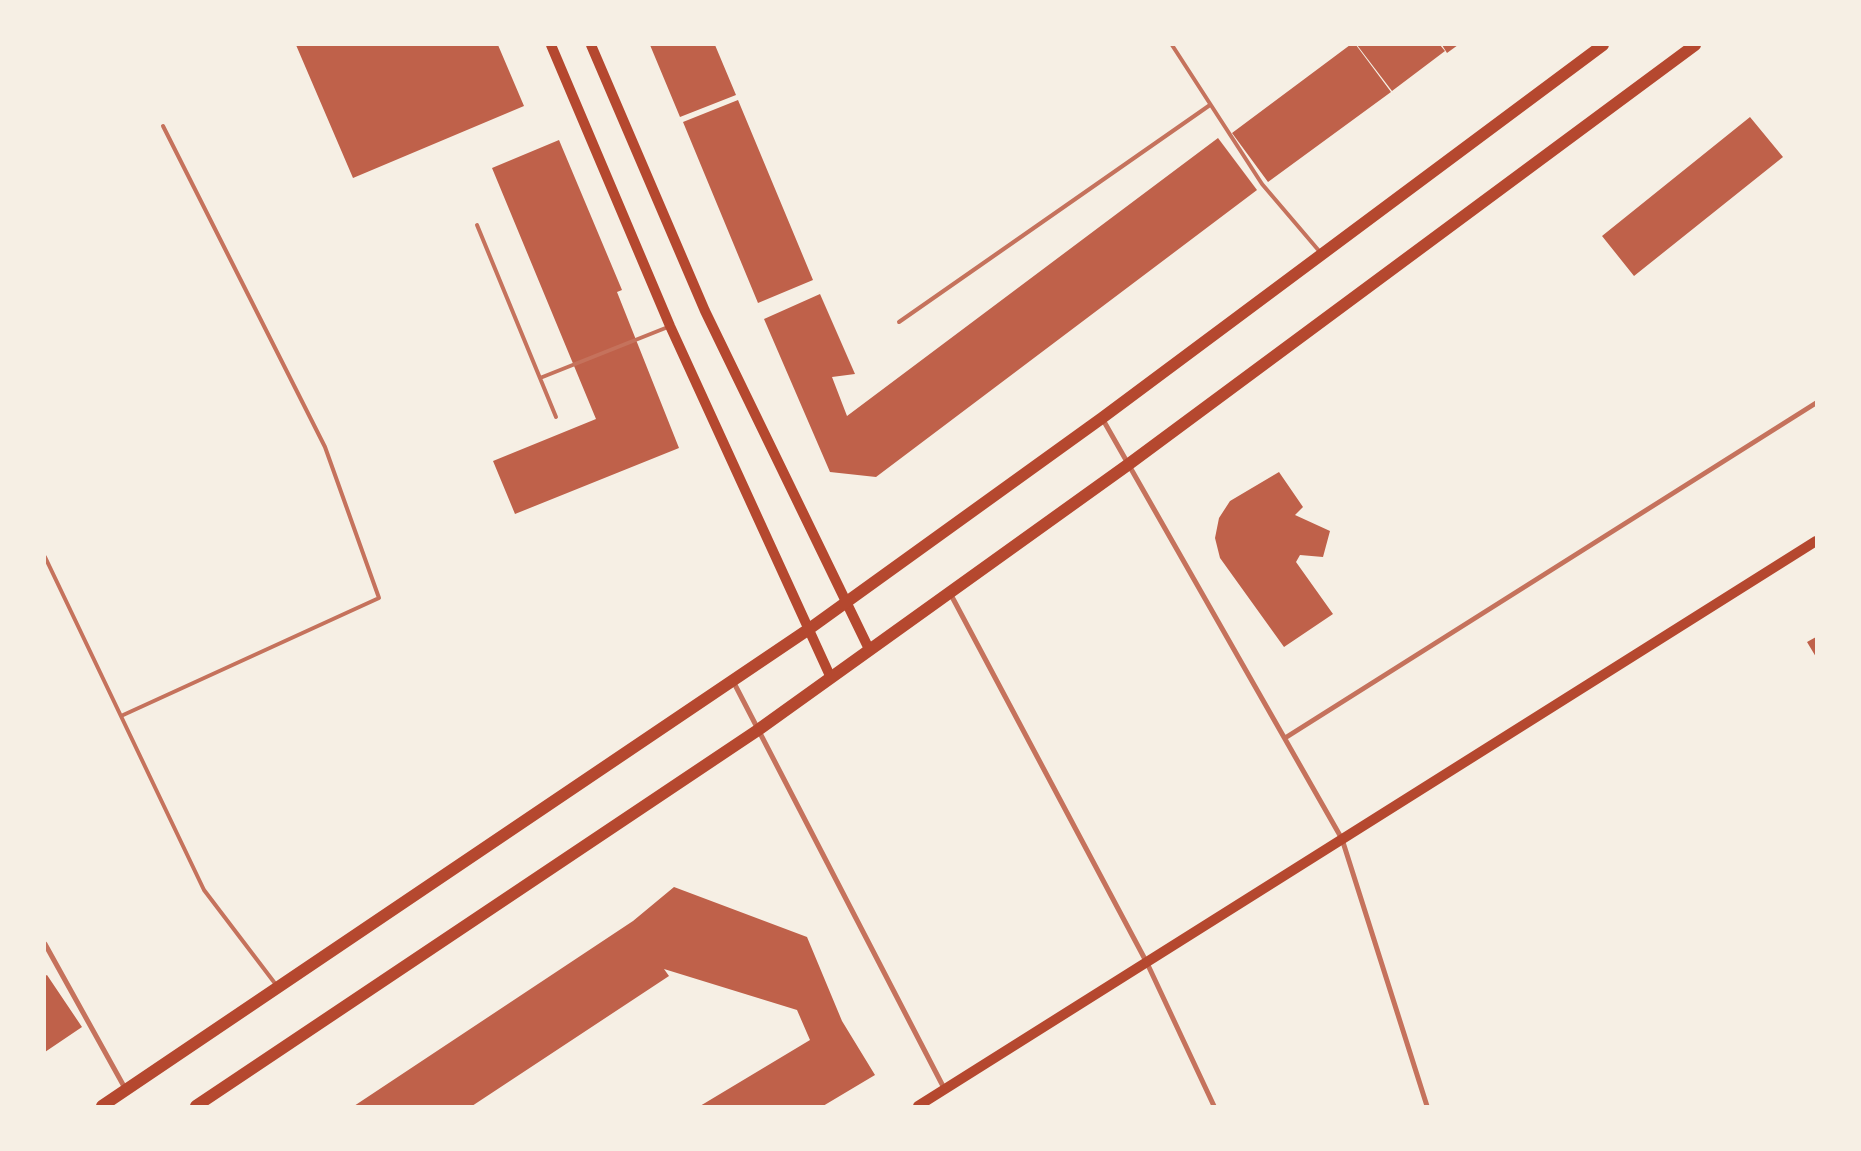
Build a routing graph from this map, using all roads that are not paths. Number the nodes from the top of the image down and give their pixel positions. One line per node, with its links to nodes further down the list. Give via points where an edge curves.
1 (551, 45): 11 (main road)
2 (591, 45): 20 (main road, via 705,311)
3 (1172, 45): 6 (lane)
4 (1603, 45): 9 (main road)
5 (1695, 45): 16 (main road)
6 (1210, 105): 9 (lane, via 1262,184); 10 (lane)
7 (163, 126): 25 (lane, via 324,447 380,598)
8 (477, 225): 12 (lane)
9 (1322, 254): 15 (main road)
10 (899, 322)
11 (670, 326): 12 (lane); 21 (main road)
12 (540, 378): 14 (lane)
13 (1816, 403): 27 (street)
14 (556, 417)
15 (1102, 418): 16 (street); 20 (main road)
16 (1129, 464): 19 (main road); 27 (street)
17 (1816, 540): 28 (main road)
18 (45, 557): 25 (lane)
19 (950, 593): 22 (main road); 32 (street)
20 (846, 602): 21 (main road); 22 (main road)
21 (809, 630): 23 (main road); 24 (main road)
22 (870, 649): 23 (main road)
23 (831, 678): 26 (main road)
24 (732, 681): 26 (street); 33 (main road)
25 (121, 716): 33 (lane, via 204,890)
26 (758, 730): 35 (street); 37 (main road)
27 (1285, 738): 28 (street)
28 (1342, 839): 32 (main road); 40 (street)
29 (45, 944): 30 (street)
30 (51, 955): 31 (lane); 34 (street)
31 (45, 959)
32 (1147, 963): 35 (main road); 39 (street)
33 (279, 987): 34 (main road)
34 (126, 1090): 36 (main road)
35 (945, 1090): 38 (main road)
36 (102, 1106)
37 (196, 1106)
38 (918, 1106)
39 (1214, 1106)
40 (1427, 1106)

